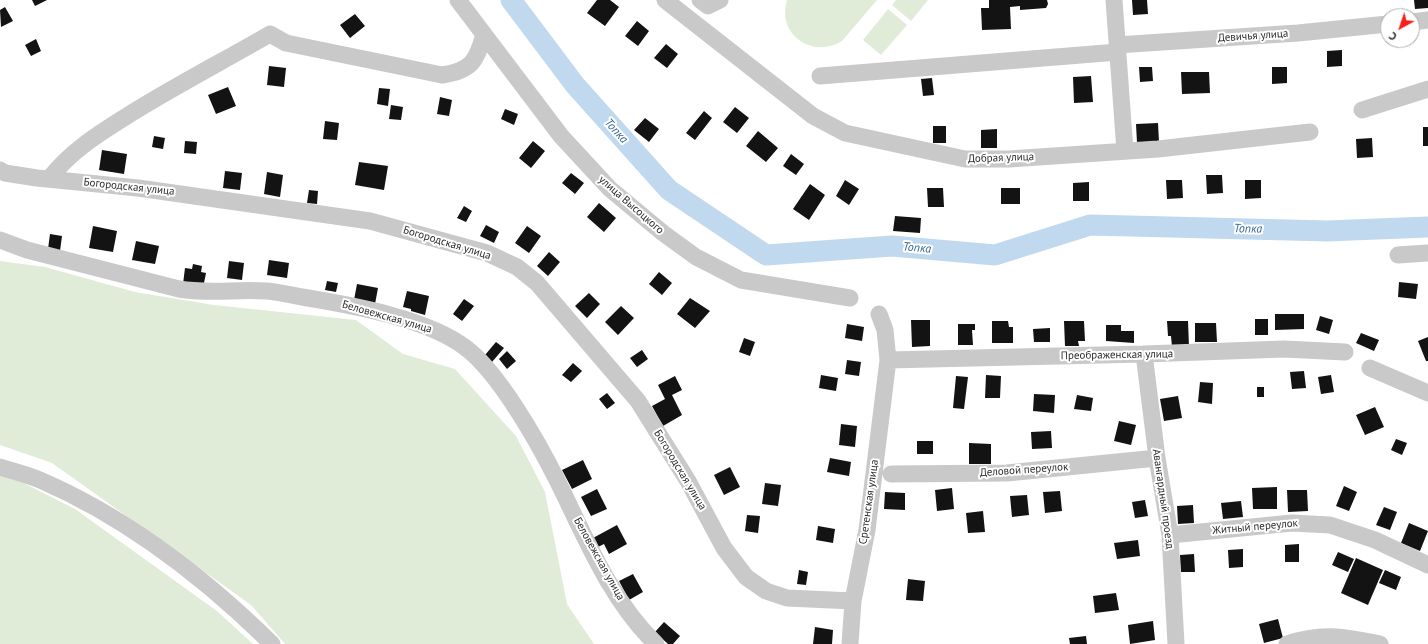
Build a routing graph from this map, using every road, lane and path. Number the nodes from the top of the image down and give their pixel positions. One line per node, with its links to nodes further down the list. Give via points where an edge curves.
1 (458, 0): 7 (street, улица Высоцкого)
2 (665, 0): 13 (street, Добрая улица, via 813,116 845,133 965,159 1009,159)
3 (700, 0): 4 (street, via 708,6)
4 (720, 0)
5 (1114, 0): 8 (street)
6 (1380, 25): 8 (street, Девичья улица)
7 (484, 34): 15 (street, via 473,64 458,73 442,75 286,43 270,34 87,141 65,160); 19 (street, улица Высоцкого, via 561,136 610,189 696,257 741,280)
8 (1118, 48): 9 (street, Девичья улица); 13 (street)
9 (820, 76)
10 (1428, 89): 11 (street)
11 (1362, 110)
12 (1310, 132): 13 (street, Добрая улица)
13 (1125, 151)
14 (0, 170): 15 (street, Богородская улица, via 5,173)
15 (49, 179): 31 (street, Богородская улица, via 138,188 370,221 487,253 517,267 537,283 638,401 688,481 724,548 746,577 766,592 786,598)
16 (0, 240): 33 (street, Беловежская улица, via 27,250 198,292 267,291 354,306 431,328 467,348 486,368 514,406 551,469 612,586 639,628)
17 (1428, 252): 18 (street)
18 (1398, 255)
19 (850, 298)
20 (879, 314): 23 (street, Сретенская улица)
21 (1345, 352): 22 (street, Преображенская улица, via 1284,349)
22 (1144, 354): 23 (street, Преображенская улица); 26 (street, Авангардный проезд)
23 (888, 360): 31 (street, Сретенская улица, via 866,530)
24 (1370, 368): 25 (street)
25 (1428, 393)
26 (1157, 458): 28 (street, Деловой переулок, via 1007,472); 29 (street, Авангардный проезд)
27 (0, 467): 32 (street, via 40,480 113,516 183,564)
28 (891, 474)
29 (1170, 534): 30 (street, Житный переулок, via 1292,523 1330,525 1375,540); 35 (street, Авангардный проезд)
30 (1428, 566)
31 (853, 601): 34 (street, Сретенская улица)
32 (272, 644)
33 (656, 644)
34 (850, 644)
35 (1176, 644)
36 (1287, 644): 37 (street, via 1336,635)
37 (1380, 644)

